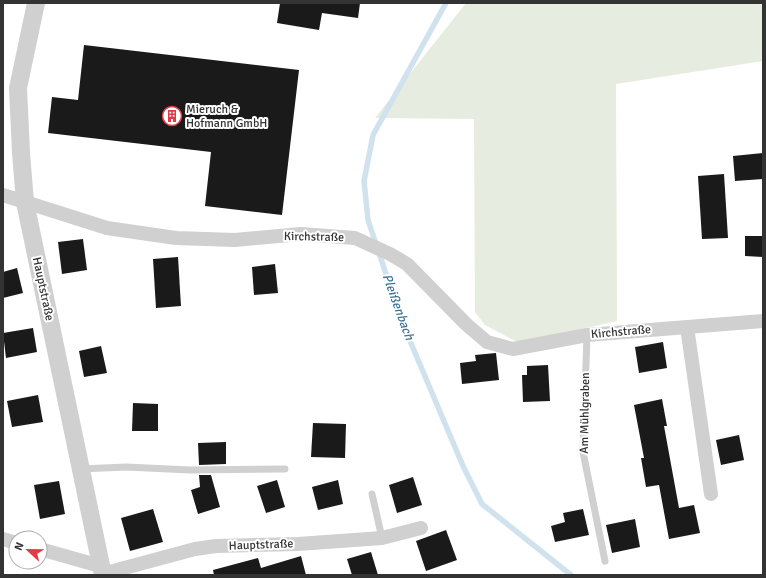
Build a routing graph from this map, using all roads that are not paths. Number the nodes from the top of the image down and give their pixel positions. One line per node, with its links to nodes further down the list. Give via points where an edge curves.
1 (36, 3): 3 (street, Hauptstraße, via 18,88)
2 (3, 195): 3 (street, Kirchstraße)
3 (25, 202): 6 (street, Kirchstraße, via 107,228 176,238 235,240 301,234 355,238 407,264 487,342 513,349); 8 (street, Hauptstraße)
4 (763, 321): 5 (street, Kirchstraße)
5 (686, 327): 6 (street, Kirchstraße); 10 (street)
6 (587, 335): 14 (lane, Am Mühlgraben, via 583,452)
7 (285, 468): 8 (lane)
8 (80, 469): 15 (street, Hauptstraße)
9 (372, 494): 12 (lane)
10 (711, 494)
11 (421, 528): 12 (street, Hauptstraße)
12 (382, 538): 15 (street, Hauptstraße, via 216,546)
13 (48, 552): 15 (street)
14 (605, 561)
15 (102, 572)

